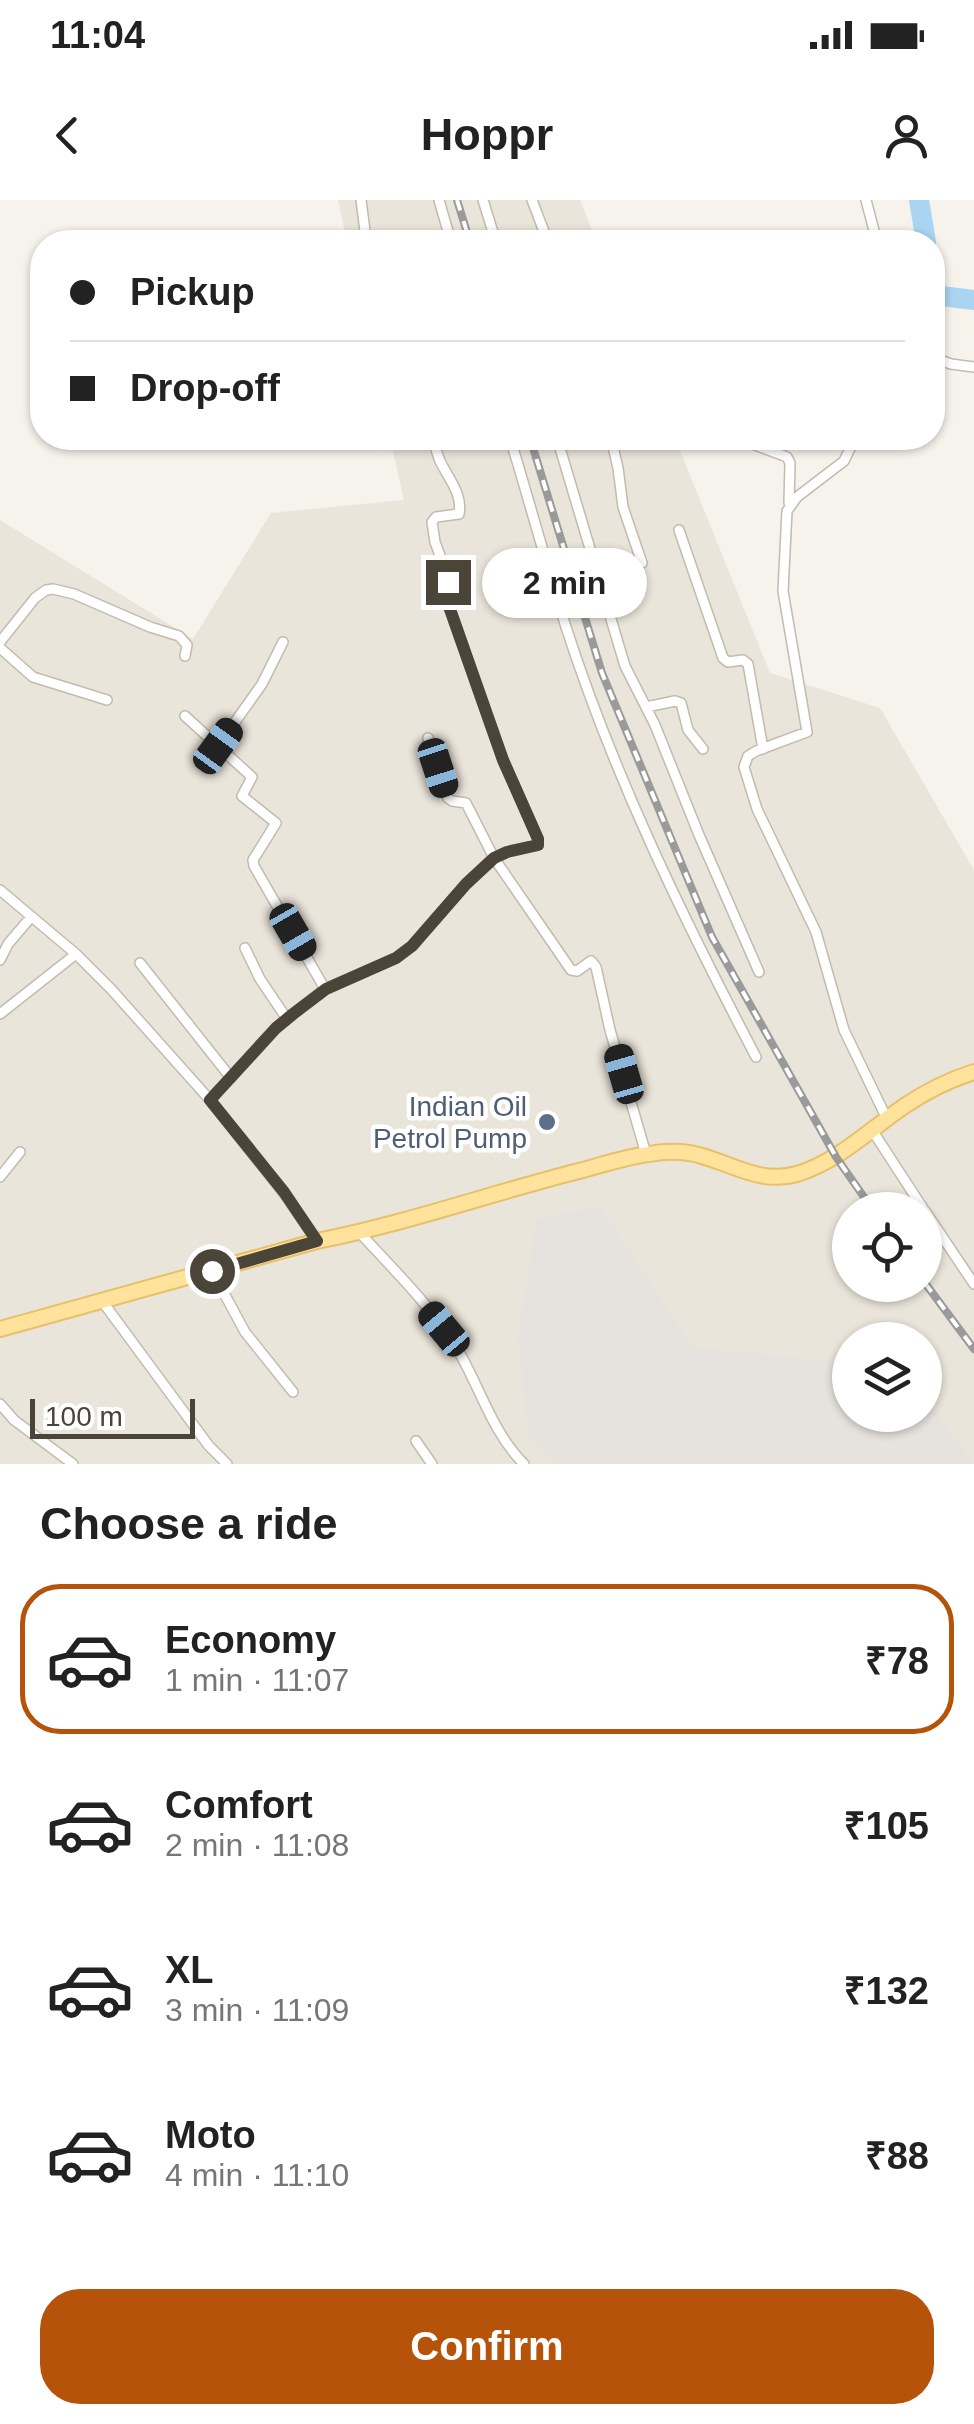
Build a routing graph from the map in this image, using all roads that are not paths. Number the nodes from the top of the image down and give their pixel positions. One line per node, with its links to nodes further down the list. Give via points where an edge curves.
1 (361, 200): 6 (street)
2 (439, 200): 7 (street)
3 (483, 200): 8 (street)
4 (532, 200): 9 (street)
5 (866, 200): 10 (street)
6 (365, 230)
7 (448, 230)
8 (492, 230)
9 (543, 230)
10 (875, 230)
11 (945, 362): 12 (street)
12 (974, 367)
13 (436, 450): 32 (street, via 460,506 455,516 432,522 448,580 444,592 538,839 535,847)
14 (514, 450): 43 (street, via 611,748 658,862)
15 (561, 450): 26 (street, via 624,666)
16 (613, 450): 21 (street)
17 (765, 450): 19 (street, via 790,460)
18 (850, 450): 19 (street, via 844,462)
19 (789, 506): 31 (street, via 783,591 808,728)
20 (679, 530): 31 (street, via 723,658 748,664)
21 (642, 563)
22 (283, 642): 29 (street)
23 (0, 645): 24 (street, via 35,598 53,589 178,636 187,645); 25 (street, via 33,677)
24 (185, 656)
25 (107, 700)
26 (646, 707): 30 (street, via 681,702 688,730); 39 (street)
27 (185, 716): 29 (street)
28 (428, 738): 32 (street, via 448,798 466,803)
29 (218, 746): 40 (street, via 252,778 243,798 276,822 254,866)
30 (704, 749)
31 (763, 749): 47 (street, via 744,764 757,809 816,932 840,1020)
32 (494, 858): 40 (street, via 404,952); 50 (street, via 571,970 591,962 596,967)
33 (0, 890): 34 (street)
34 (31, 917): 36 (street); 37 (street)
35 (245, 948): 42 (street)
36 (76, 954): 41 (street); 46 (street)
37 (0, 960)
38 (140, 963): 45 (street)
39 (759, 972)
40 (326, 989): 42 (street)
41 (0, 1014)
42 (287, 1019): 45 (street)
43 (756, 1057)
44 (974, 1072): 47 (main road, via 934,1087)
45 (230, 1078): 46 (street)
46 (210, 1100): 55 (street)
47 (887, 1119): 48 (main road)
48 (872, 1130): 50 (main road, via 836,1157 789,1176 755,1175 700,1155); 52 (street)
49 (20, 1152): 51 (street)
50 (646, 1154): 53 (main road)
51 (0, 1178)
52 (913, 1192)
53 (360, 1233): 55 (main road); 66 (street, via 444,1329 501,1437)
54 (942, 1236): 57 (street)
55 (317, 1241): 56 (main road)
56 (212, 1271): 58 (main road); 60 (street, via 245,1332)
57 (974, 1284)
58 (102, 1301): 59 (main road); 64 (street)
59 (0, 1329)
60 (293, 1392)
61 (0, 1404): 63 (street)
62 (416, 1441): 65 (street)
63 (72, 1464)
64 (227, 1464)
65 (432, 1464)
66 (524, 1464)

